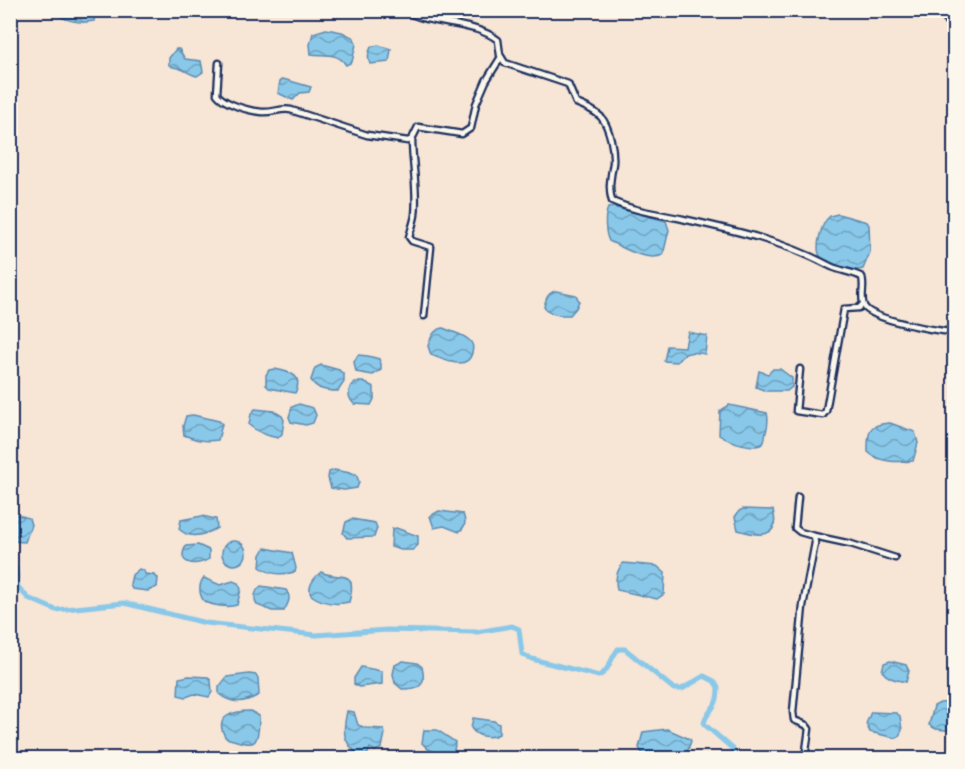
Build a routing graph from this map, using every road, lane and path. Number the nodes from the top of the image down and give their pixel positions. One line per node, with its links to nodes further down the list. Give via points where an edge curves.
1 (403, 10): 4 (street, via 416,17 494,36)
2 (947, 10): 3 (street, via 947,21)
3 (954, 26)
4 (501, 57): 6 (street, via 486,81 467,132 418,127); 7 (street, via 512,67 568,84 576,103 601,118 613,152 609,190 612,201 761,238 810,255 862,277)
5 (219, 63): 6 (street, via 217,94 222,101 262,113 291,110 367,135)
6 (411, 139): 8 (street, via 416,198 409,237 431,247)
7 (863, 304): 9 (street, via 871,313 906,325); 10 (street, via 844,309 823,415 796,411)
8 (424, 316)
9 (954, 332)
10 (800, 369)
11 (798, 497): 12 (street, via 795,528)
12 (814, 536): 13 (street); 14 (street, via 803,606 794,712 794,720 809,729)
13 (895, 558)
14 (806, 759)

